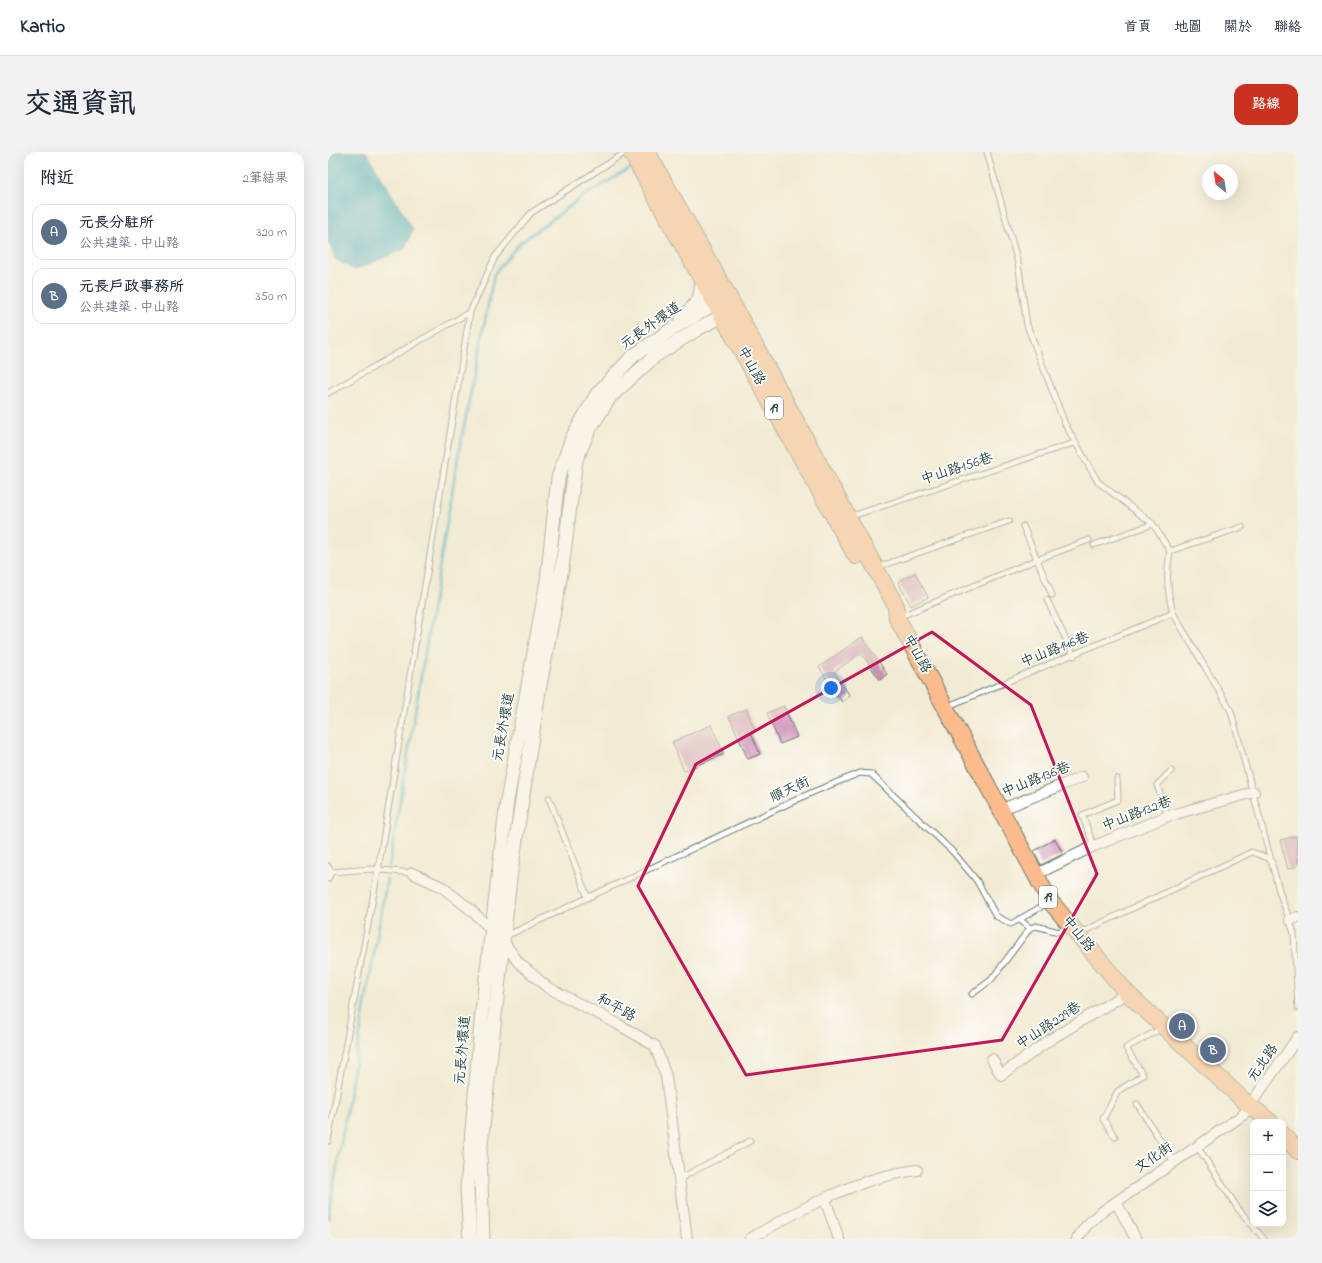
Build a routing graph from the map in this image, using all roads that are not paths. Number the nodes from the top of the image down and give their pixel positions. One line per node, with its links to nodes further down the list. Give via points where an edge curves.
1 (626, 152): 8 (lane, via 531,213 495,257)
2 (631, 152): 5 (main road, 19)
3 (647, 152): 5 (main road, 19)
4 (987, 152): 11 (lane, via 1018,263 1027,325)
5 (660, 190): 6 (main road, 中山路 / 19); 7 (main road, 中山路 / 19)
6 (703, 280): 7 (main road, 中山路 / 19); 9 (street, via 699,300)
7 (726, 306): 9 (street, 元長外環道); 12 (main road, 中山路 / 19); 25 (main road, 中山路 / 19, via 887,612); 50 (street, 元長外環道, via 699,328 655,356 610,398 589,430 576,460 562,568 539,691 510,878)
8 (470, 312): 10 (lane); 38 (lane)
9 (675, 327): 49 (street, 元長外環道, via 633,356 597,394 572,438 558,478 547,581 507,801)
10 (328, 393)
11 (1074, 443): 12 (lane, 中山路156巷); 14 (lane, via 1098,482)
12 (848, 517): 21 (main road, 中山路 / 19)
13 (1009, 521): 21 (lane)
14 (1153, 524): 18 (lane); 19 (lane)
15 (1023, 526): 20 (lane)
16 (1242, 527): 19 (lane)
17 (1089, 540): 20 (lane)
18 (1094, 545)
19 (1170, 551): 24 (lane, via 1166,573)
20 (1036, 560): 22 (lane); 25 (lane)
21 (876, 568): 25 (main road, 中山路 / 19, via 896,606)
22 (1052, 595)
23 (1047, 600): 26 (lane)
24 (1173, 613): 26 (lane, 中山路146巷); 31 (lane, via 1232,710)
25 (897, 618): 27 (main road, 中山路 / 19)
26 (1074, 656): 27 (lane, 中山路146巷)
27 (946, 707): 33 (main road, 中山路 / 19)
28 (1171, 771): 34 (lane, via 1157,785)
29 (1082, 777): 33 (street, 中山路136巷)
30 (1117, 779): 35 (lane, via 1118,800 1082,816)
31 (1254, 792): 34 (street, 中山路132巷); 36 (lane)
32 (549, 798): 43 (lane)
33 (1000, 810): 41 (main road, 中山路 / 19)
34 (1168, 816): 35 (street, 中山路132巷)
35 (1094, 846): 41 (street, 中山路132巷)
36 (1272, 862): 46 (lane, via 1280,894); 48 (lane, via 1252,852)
37 (328, 866): 39 (lane)
38 (378, 870): 39 (lane); 40 (lane); 62 (lane)
39 (331, 872): 42 (lane)
40 (412, 873): 49 (street, 和平路, via 442,887 470,909)
41 (1035, 875): 44 (main road, 中山路 / 19)
42 (328, 879)
43 (588, 898): 45 (lane, 順天街, via 813,792 860,773 871,774 954,853 977,881 996,916 1011,924); 50 (lane, 順天街)
44 (1050, 901): 45 (lane); 48 (main road, 中山路 / 19)
45 (1019, 919): 47 (lane)
46 (1294, 919): 53 (lane)
47 (1030, 928): 48 (lane, via 1036,926 1059,932); 52 (lane, via 991,980)
48 (1074, 929): 51 (main road, 中山路 / 19)
49 (491, 932): 50 (street, 和平路); 71 (street, 元長外環道, via 467,1189)
50 (504, 939): 68 (street, 和平路, via 518,962 547,987 655,1046 666,1076); 72 (street, 元長外環道, via 480,1154)
51 (1128, 993): 54 (main road, 中山路 / 19); 56 (street, 中山路229巷, via 1052,1039 1002,1075)
52 (972, 994)
53 (1298, 1008)
54 (1163, 1027): 58 (main road, 中山路 / 19); 60 (lane, via 1126,1048 1143,1075 1118,1091 1103,1119)
55 (1298, 1037): 58 (street, 元北路)
56 (992, 1060)
57 (1137, 1104): 66 (lane)
58 (1251, 1105): 59 (main road, 中山路 / 19); 64 (street, 文化街, via 1243,1115)
59 (1267, 1119)
60 (1115, 1137)
61 (1286, 1138): 65 (main road)
62 (328, 1141)
63 (750, 1142): 68 (lane)
64 (1197, 1146): 66 (street, 文化街); 78 (lane, via 1238,1210)
65 (1298, 1151)
66 (1174, 1162): 70 (street, 文化街)
67 (917, 1170): 69 (street, via 898,1172)
68 (678, 1180): 73 (street, 和平路)
69 (825, 1199): 74 (street, via 796,1212); 75 (street)
70 (1116, 1202): 76 (street, 文化街, via 1086,1226); 77 (street)
71 (470, 1239)
72 (483, 1239)
73 (687, 1239)
74 (750, 1239)
75 (839, 1239)
76 (1077, 1239)
77 (1136, 1239)
78 (1264, 1239)

